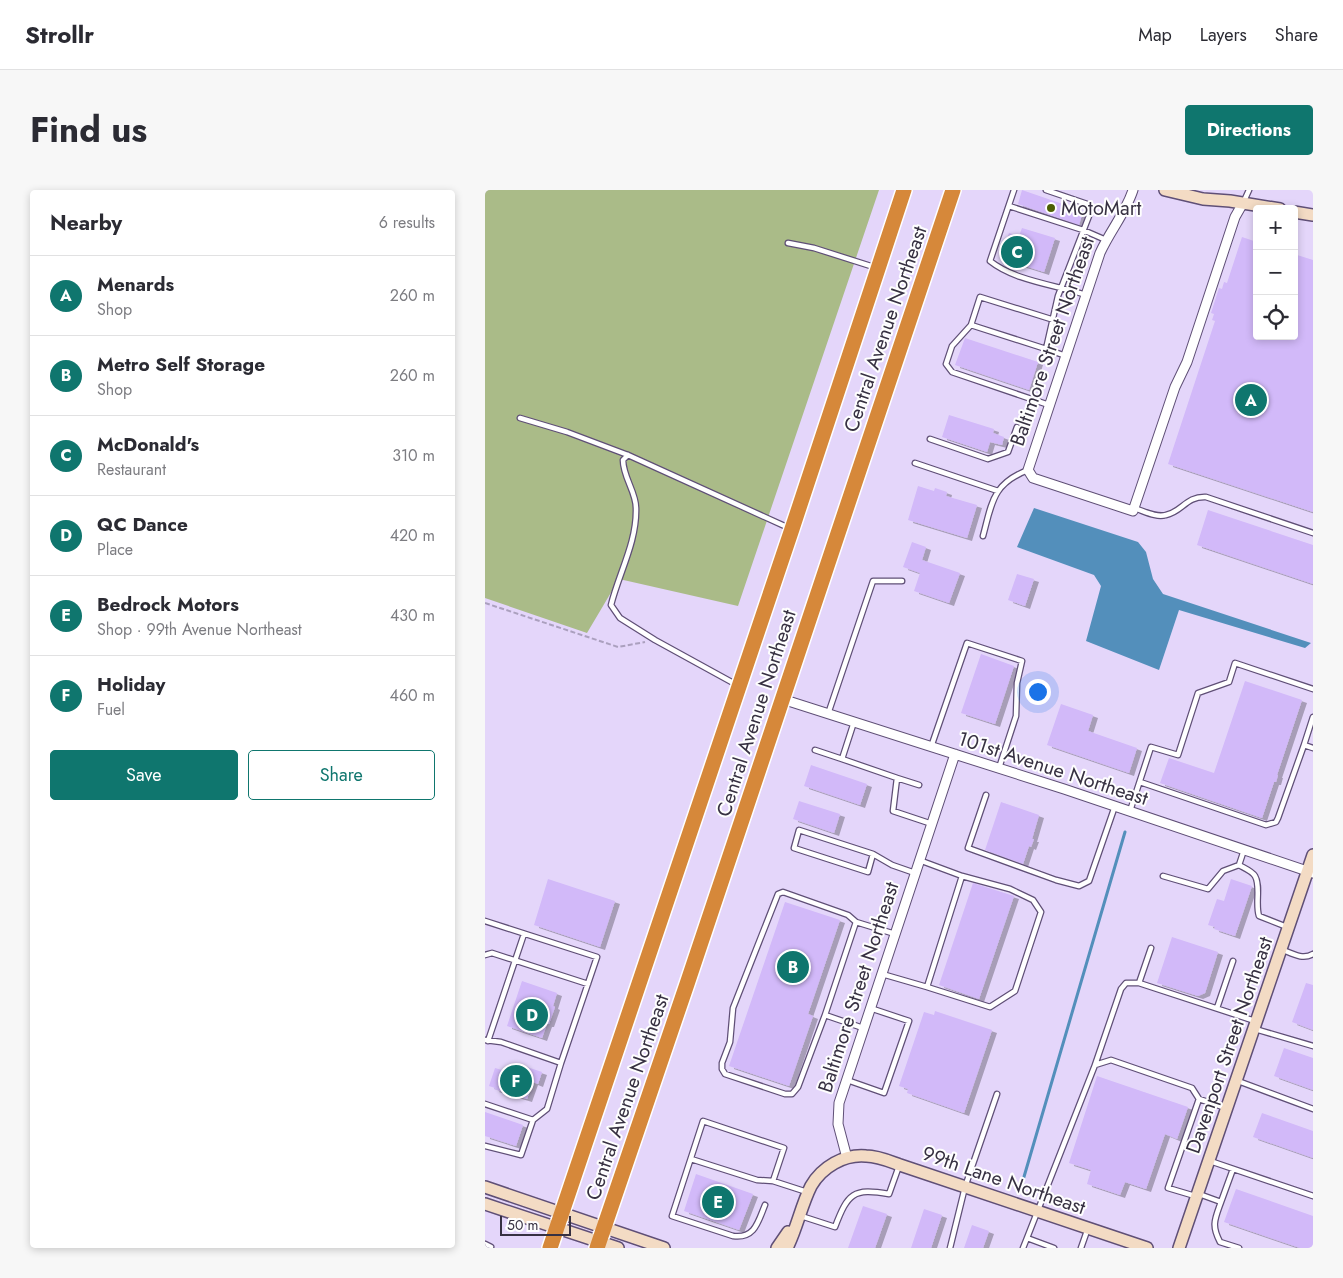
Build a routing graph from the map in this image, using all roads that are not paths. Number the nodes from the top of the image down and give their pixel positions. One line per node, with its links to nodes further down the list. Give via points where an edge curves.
1 (904, 190): 18 (highway, Central Avenue Northeast)
2 (953, 190): 40 (highway, Central Avenue Northeast)
3 (1014, 190): 12 (lane)
4 (1046, 190): 15 (lane, via 1090,205)
5 (1133, 190): 16 (street, Baltimore Street Northeast)
6 (1165, 190): 9 (street)
7 (1211, 190): 9 (street)
8 (1249, 190): 10 (lane)
9 (1230, 200): 10 (street)
10 (1243, 203): 11 (street); 33 (street, via 1235,217)
11 (1255, 205)
12 (1009, 206): 15 (lane); 19 (lane, via 990,261 997,267 1031,280)
13 (1298, 213): 14 (street)
14 (1313, 215)
15 (1083, 230): 16 (lane); 19 (lane)
16 (1106, 240): 20 (street, Baltimore Street Northeast)
17 (788, 243): 18 (lane)
18 (878, 268): 34 (highway, Central Avenue Northeast)
19 (1061, 287): 20 (lane); 21 (lane)
20 (1086, 295): 24 (street, Baltimore Street Northeast)
21 (1054, 320): 22 (lane, via 980,297); 23 (lane)
22 (971, 325): 23 (lane); 25 (lane, via 952,346 946,364 951,372)
23 (1046, 349): 24 (lane)
24 (1066, 356): 25 (street, Baltimore Street Northeast)
25 (1049, 405): 31 (street, Baltimore Street Northeast)
26 (520, 418): 29 (lane)
27 (1017, 427): 28 (lane, via 1008,452 988,459)
28 (930, 440)
29 (628, 455): 34 (lane); 38 (lane, via 623,460 623,469 636,505 635,522 611,605 620,618)
30 (915, 463): 32 (lane)
31 (1028, 470): 32 (lane, via 1014,475); 33 (street, Baltimore Street Northeast, via 1033,478 1133,511)
32 (998, 491): 36 (lane)
33 (1134, 508): 35 (lane, via 1167,515 1193,499 1206,497)
34 (792, 529): 38 (highway, Central Avenue Northeast)
35 (1313, 533)
36 (983, 536)
37 (902, 581): 41 (lane, via 873,581)
38 (739, 686): 115 (highway, Central Avenue Northeast)
39 (1313, 689): 52 (lane, via 1235,663 1229,682 1198,693 1178,755 1151,747)
40 (782, 699): 41 (street, 101st Avenue Northeast); 120 (highway, Central Avenue Northeast)
41 (828, 714): 43 (street, 101st Avenue Northeast)
42 (1313, 717): 44 (lane)
43 (854, 722): 45 (street, 101st Avenue Northeast); 49 (lane)
44 (1304, 745): 46 (lane); 52 (lane, via 1278,818 1266,825)
45 (931, 746): 48 (street, 101st Avenue Northeast); 50 (lane, via 967,643 1021,661 1017,716)
46 (1313, 748)
47 (815, 750): 49 (lane)
48 (955, 754): 50 (street, 101st Avenue Northeast); 57 (street, Baltimore Street Northeast)
49 (842, 759): 51 (lane)
50 (999, 768): 55 (street, 101st Avenue Northeast)
51 (897, 778): 53 (lane); 57 (lane, via 893,810)
52 (1140, 782): 56 (lane)
53 (919, 785)
54 (986, 795): 55 (lane, via 968,848 1079,886 1089,881)
55 (1115, 806): 56 (street, 101st Avenue Northeast)
56 (1130, 811): 58 (street, 101st Avenue Northeast)
57 (931, 824): 61 (street, Baltimore Street Northeast)
58 (1244, 850): 62 (lane); 63 (street, 101st Avenue Northeast)
59 (873, 854): 59 (lane, via 799,830 794,848 868,872); 64 (lane)
60 (1313, 855): 63 (street, Davenport Street Northeast)
61 (919, 860): 64 (street, Baltimore Street Northeast); 65 (lane)
62 (1239, 864): 66 (lane, via 1223,871 1208,889); 69 (lane, via 1254,875 1257,882 1256,908 1259,916)
63 (1310, 872): 69 (street, Davenport Street Northeast)
64 (915, 873): 71 (street, Baltimore Street Northeast)
65 (962, 876): 81 (lane); 81 (lane, via 1011,889 1033,900 1041,912 1015,991 990,1007)
66 (1163, 876)
67 (485, 921): 70 (lane)
68 (856, 922): 71 (lane); 84 (lane); 84 (lane, via 848,915 783,892 779,894 733,1008 730,1042 722,1069 725,1074 792,1094 798,1087)
69 (1289, 928): 73 (street, Davenport Street Northeast)
70 (524, 934): 76 (lane); 79 (lane, via 597,958)
71 (895, 934): 78 (street, Baltimore Street Northeast)
72 (1151, 948): 80 (lane)
73 (1281, 949): 74 (lane, via 1299,956); 85 (street, Davenport Street Northeast)
74 (1313, 954)
75 (485, 955): 76 (lane, via 492,953)
76 (515, 961): 79 (lane); 87 (lane)
77 (1233, 961): 83 (lane)
78 (882, 974): 81 (lane); 82 (street, Baltimore Street Northeast)
79 (588, 984): 89 (lane)
80 (1139, 984): 83 (lane); 90 (lane, via 1126,983 1121,989)
81 (927, 987)
82 (870, 1008): 86 (street, Baltimore Street Northeast); 91 (lane, via 909,1021 884,1093)
83 (1217, 1008): 85 (lane)
84 (825, 1015): 86 (lane)
85 (1256, 1025): 88 (lane); 92 (street, Davenport Street Northeast)
86 (863, 1028): 91 (street, Baltimore Street Northeast)
87 (487, 1041): 89 (lane, via 501,1042)
88 (1313, 1046)
89 (561, 1063): 98 (lane, via 547,1109)
90 (1095, 1066): 94 (lane, via 1111,1060 1192,1088); 114 (lane)
91 (846, 1080): 100 (street, Baltimore Street Northeast, via 839,1103 838,1124)
92 (1237, 1080): 96 (street, Davenport Street Northeast); 97 (lane)
93 (997, 1094): 106 (lane)
94 (1199, 1099): 96 (lane); 109 (lane, via 1168,1188)
95 (485, 1104): 98 (lane)
96 (1227, 1108): 102 (street, Davenport Street Northeast)
97 (1313, 1110)
98 (533, 1120): 99 (lane, via 521,1155)
99 (485, 1146)
100 (847, 1158): 103 (street, 99th Lane Northeast, via 867,1156); 108 (street, via 826,1168)
101 (691, 1159): 105 (lane, via 757,1180); 105 (lane, via 703,1121 784,1148); 113 (lane, via 672,1216 743,1238 757,1225)
102 (1209, 1161): 104 (lane); 109 (street, Davenport Street Northeast)
103 (900, 1165): 106 (street, 99th Lane Northeast); 116 (lane, via 889,1194 869,1191 854,1194 843,1206 835,1227)
104 (1233, 1169): 110 (lane); 111 (lane)
105 (773, 1181): 108 (lane)
106 (965, 1187): 114 (street, 99th Lane Northeast); 129 (lane)
107 (485, 1188): 115 (street)
108 (809, 1192): 116 (street)
109 (1197, 1195): 111 (lane); 134 (street, Davenport Street Northeast)
110 (1313, 1196)
111 (1221, 1202): 135 (lane, via 1214,1222 1215,1232 1220,1242)
112 (485, 1204): 117 (street)
113 (765, 1205)
114 (1039, 1211): 118 (street, 99th Lane Northeast); 119 (lane)
115 (561, 1213): 117 (highway, Central Avenue Northeast); 120 (street)
116 (801, 1216): 126 (street, via 792,1223); 127 (street); 128 (street)
117 (556, 1228): 120 (street); 123 (highway, Central Avenue Northeast)
118 (1088, 1228): 132 (lane); 133 (street, 99th Lane Northeast)
119 (1027, 1238): 130 (lane); 131 (lane)
120 (600, 1239): 124 (street); 125 (street)
121 (485, 1244): 122 (lane)
122 (490, 1248)
123 (550, 1248)
124 (618, 1248)
125 (663, 1248)
126 (777, 1248)
127 (787, 1248)
128 (795, 1248)
129 (950, 1248)
130 (1023, 1248)
131 (1054, 1248)
132 (1081, 1248)
133 (1147, 1248)
134 (1179, 1248)
135 (1239, 1248)

